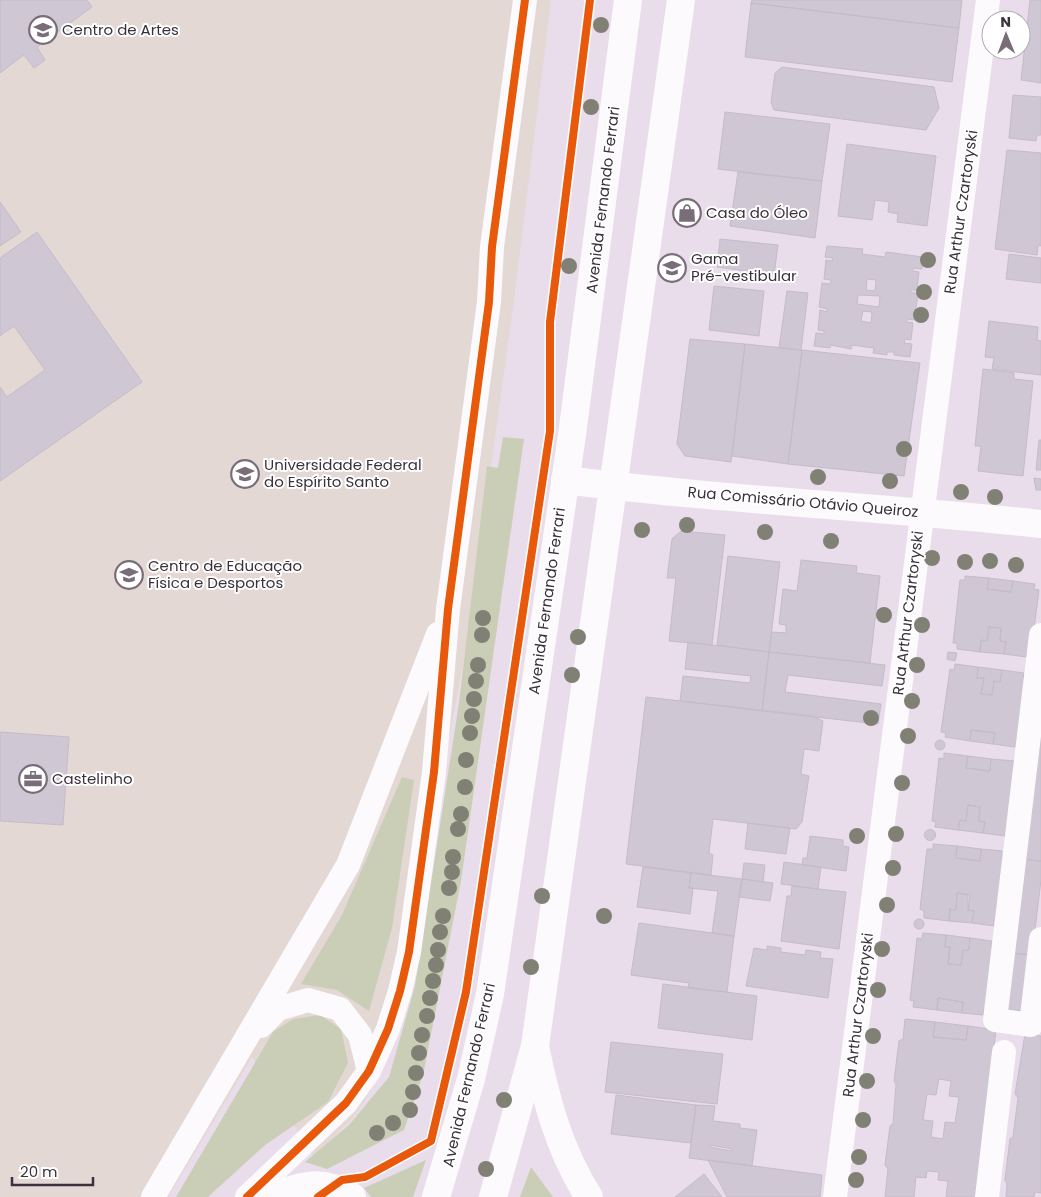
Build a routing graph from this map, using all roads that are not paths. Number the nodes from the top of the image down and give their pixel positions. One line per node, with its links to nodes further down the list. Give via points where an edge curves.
1 (526, 0): 9 (street)
2 (628, 0): 5 (main road, Avenida Fernando Ferrari)
3 (681, 0): 6 (main road)
4 (988, 0): 7 (street, Rua Arthur Czartoryski)
5 (565, 480): 6 (main road, Rua Comissário Otávio Queiroz); 20 (main road, Avenida Fernando Ferrari, via 490,994 471,1079)
6 (613, 486): 7 (main road, Rua Comissário Otávio Queiroz); 13 (main road)
7 (921, 511): 8 (main road, Rua Comissário Otávio Queiroz); 23 (street, Rua Arthur Czartoryski)
8 (1041, 524)
9 (448, 609): 12 (street, via 348,865); 15 (street, via 434,772 409,952 388,1029)
10 (1041, 635): 11 (street, via 995,1020 1031,1025)
11 (1041, 939)
12 (246, 1040): 15 (street, via 278,1009 308,1000 340,1009 360,1035); 16 (street)
13 (535, 1046): 21 (main road); 22 (main road, via 556,1132)
14 (1004, 1052): 24 (street)
15 (369, 1071): 17 (street, via 346,1103)
16 (153, 1197)
17 (247, 1197)
18 (272, 1197): 19 (main road, via 301,1186 318,1184)
19 (352, 1197)
20 (436, 1197)
21 (493, 1197)
22 (589, 1197)
23 (835, 1197)
24 (987, 1197)

